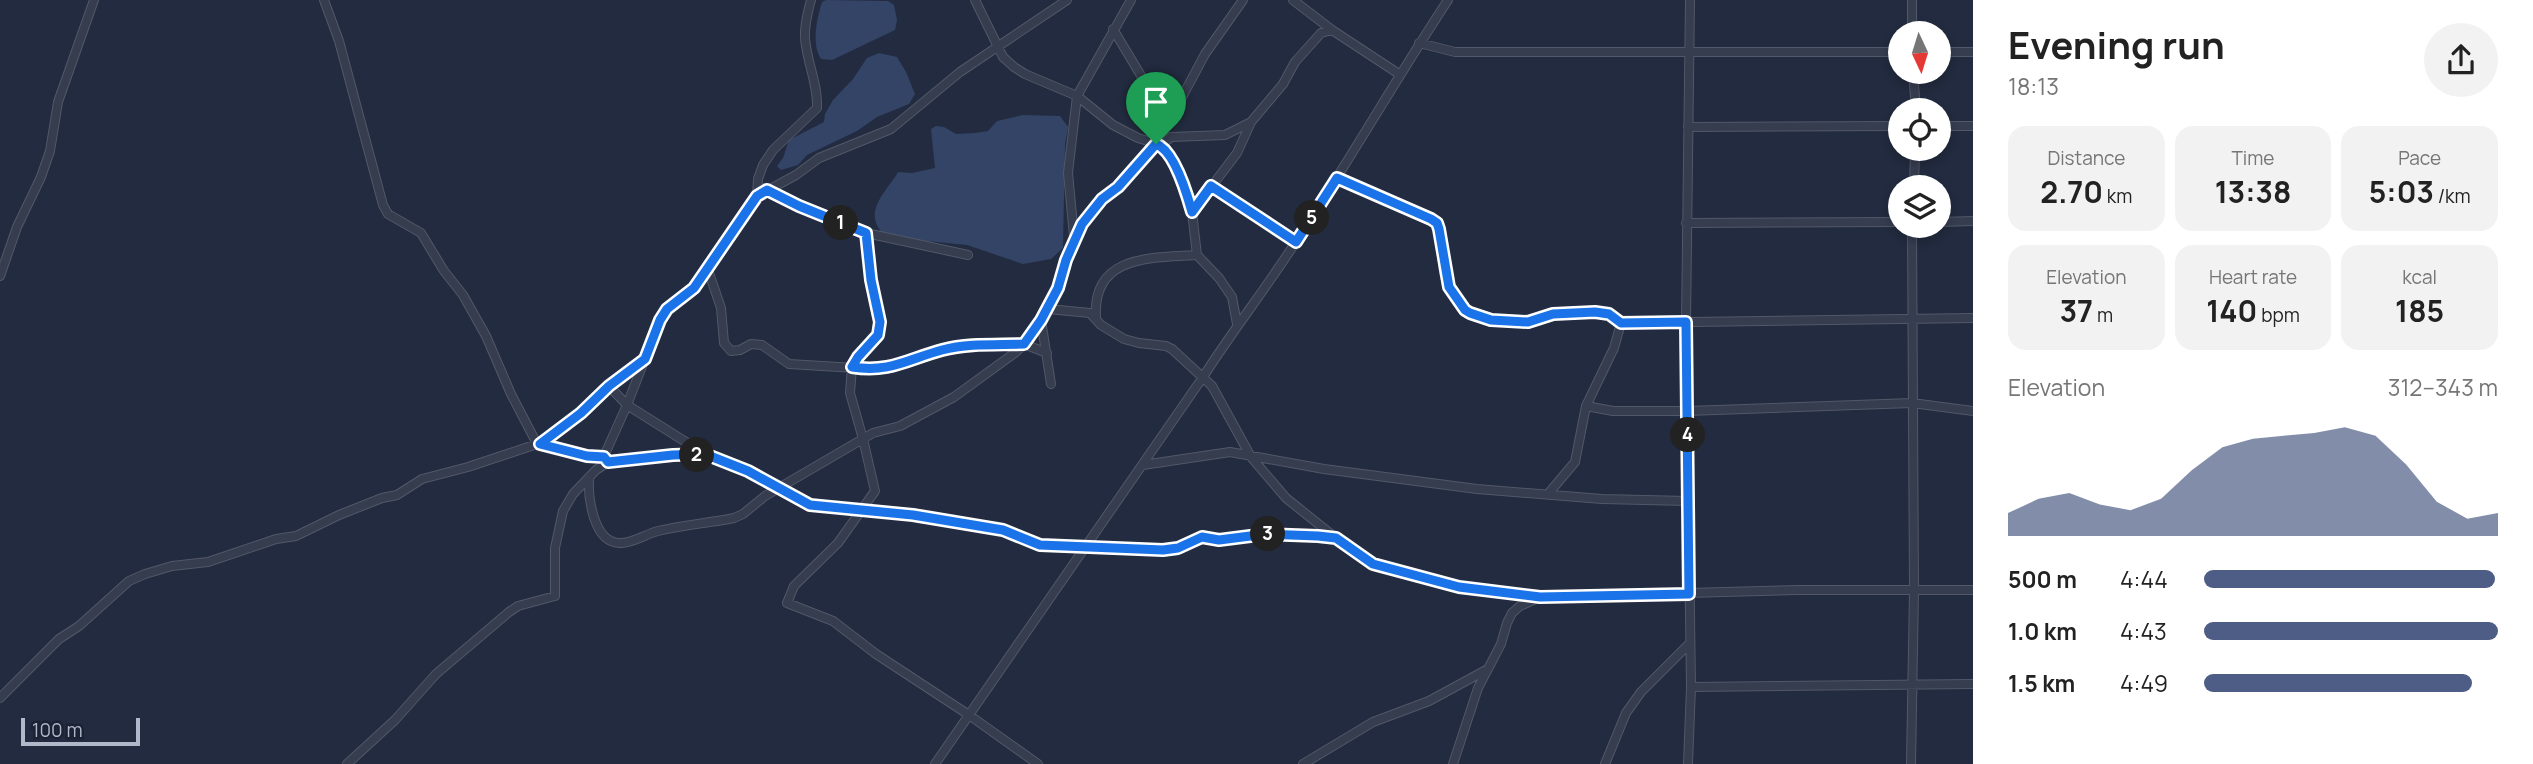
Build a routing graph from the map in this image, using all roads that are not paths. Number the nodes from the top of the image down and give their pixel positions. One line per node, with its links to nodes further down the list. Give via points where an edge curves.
1 (94, 0): 47 (street, via 58,102 50,151)
2 (324, 0): 69 (street, via 383,205 388,214 421,233 463,295)
3 (811, 0): 31 (street, via 805,30 817,108 774,150)
4 (977, 0): 16 (street)
5 (1068, 0): 16 (street)
6 (1131, 0): 13 (street)
7 (1243, 0): 23 (street)
8 (1293, 0): 14 (street)
9 (1448, 0): 15 (street)
10 (1690, 0): 17 (street)
11 (1912, 0): 12 (street)
12 (1912, 21)
13 (1114, 29): 22 (street); 23 (street)
14 (1332, 30): 21 (street); 24 (street, via 1321,33 1307,47)
15 (1419, 43): 17 (street, via 1455,52); 21 (street)
16 (998, 47): 22 (street, via 1003,57 1025,74); 33 (street, via 891,129 839,148)
17 (1689, 52): 18 (street); 28 (street)
18 (1888, 52)
19 (1951, 52): 20 (street)
20 (1973, 52)
21 (1399, 74): 30 (street)
22 (1077, 96): 29 (street, via 1113,125); 42 (street, via 1068,173)
23 (1168, 117): 29 (street)
24 (1251, 122): 29 (street, via 1225,135 1171,137); 32 (street, via 1237,153)
25 (1888, 126): 28 (street)
26 (1951, 126): 27 (street)
27 (1973, 126)
28 (1688, 127): 39 (street)
29 (1157, 144): 35 (street, via 1175,165); 42 (street, via 1094,207)
30 (1337, 178): 43 (street); 54 (street, via 1437,223 1449,287 1470,313 1491,320 1528,322 1553,314 1595,312 1609,314)
31 (757, 185): 33 (street); 34 (street)
32 (1211, 186): 35 (street); 43 (street)
33 (767, 190): 34 (street); 40 (street)
34 (757, 196): 46 (street)
35 (1192, 212): 45 (street)
36 (1973, 221): 38 (street)
37 (1888, 222): 39 (street)
38 (1951, 222)
39 (1686, 223): 53 (street)
40 (866, 233): 44 (street); 59 (street, via 880,322 878,335)
41 (1912, 238): 50 (street)
42 (1075, 239): 48 (street)
43 (1296, 242): 55 (street)
44 (968, 255)
45 (1197, 255): 49 (street, via 1129,261 1100,288); 55 (street, via 1232,297)
46 (707, 267): 58 (street, via 694,288 667,309); 59 (street, via 728,349 762,345 789,364)
47 (0, 276)
48 (1048, 309): 49 (street, via 1082,310); 52 (street)
49 (1096, 317): 60 (street, via 1124,339 1172,349)
50 (1911, 318): 51 (street); 53 (street); 63 (street)
51 (1973, 318)
52 (1041, 320): 56 (street); 57 (street)
53 (1686, 322): 54 (street); 66 (street)
54 (1621, 323): 65 (street)
55 (1237, 324): 60 (street)
56 (1024, 344): 57 (street); 59 (street, via 965,346 897,366); 68 (street, via 954,397)
57 (1047, 353): 61 (street)
58 (645, 359): 62 (street); 64 (street)
59 (852, 367): 68 (street, via 850,393)
60 (1203, 377): 71 (street, via 1218,395); 73 (street)
61 (1051, 384)
62 (609, 386): 64 (street); 69 (street)
63 (1912, 403): 66 (street); 67 (street); 82 (street)
64 (628, 405): 70 (street); 72 (street)
65 (1586, 406): 66 (street, via 1613,411); 76 (street, via 1576,462)
66 (1688, 411): 77 (street)
67 (1973, 411)
68 (863, 439): 75 (street); 78 (street, via 875,491)
69 (540, 444): 72 (street); 90 (street, via 422,479 397,495 296,536 130,581 59,639)
70 (705, 454): 72 (street); 75 (street, via 748,471)
71 (1251, 457): 73 (street, via 1222,452); 76 (street); 79 (street, via 1286,498)
72 (606, 459): 74 (street)
73 (1143, 465): 80 (street)
74 (589, 477): 75 (street, via 596,524 616,543 734,518); 92 (street, via 563,512 555,548 555,596 509,612 436,674)
75 (777, 489): 78 (street, via 810,505)
76 (1548, 494): 77 (street)
77 (1687, 500): 83 (street)
78 (863, 510): 80 (street, via 1003,530 1040,545); 91 (street, via 838,543 794,586 788,603 833,621)
79 (1336, 538): 80 (street, via 1202,537 1172,550); 84 (street, via 1357,555 1386,568 1459,587)
80 (1086, 546): 91 (street)
81 (1973, 590): 82 (street)
82 (1914, 591): 83 (street); 87 (street)
83 (1689, 594): 84 (street); 85 (street)
84 (1540, 597): 86 (street, via 1512,613)
85 (1690, 643): 89 (street); 97 (street, via 1626,713)
86 (1488, 669): 95 (street, via 1429,701 1373,722); 96 (street)
87 (1913, 684): 88 (street); 89 (street); 99 (street)
88 (1973, 684)
89 (1691, 687): 98 (street)
90 (0, 698)
91 (969, 715): 93 (street); 94 (street)
92 (347, 764)
93 (935, 764)
94 (1038, 764)
95 (1303, 764)
96 (1453, 764)
97 (1605, 764)
98 (1688, 764)
99 (1912, 764)

